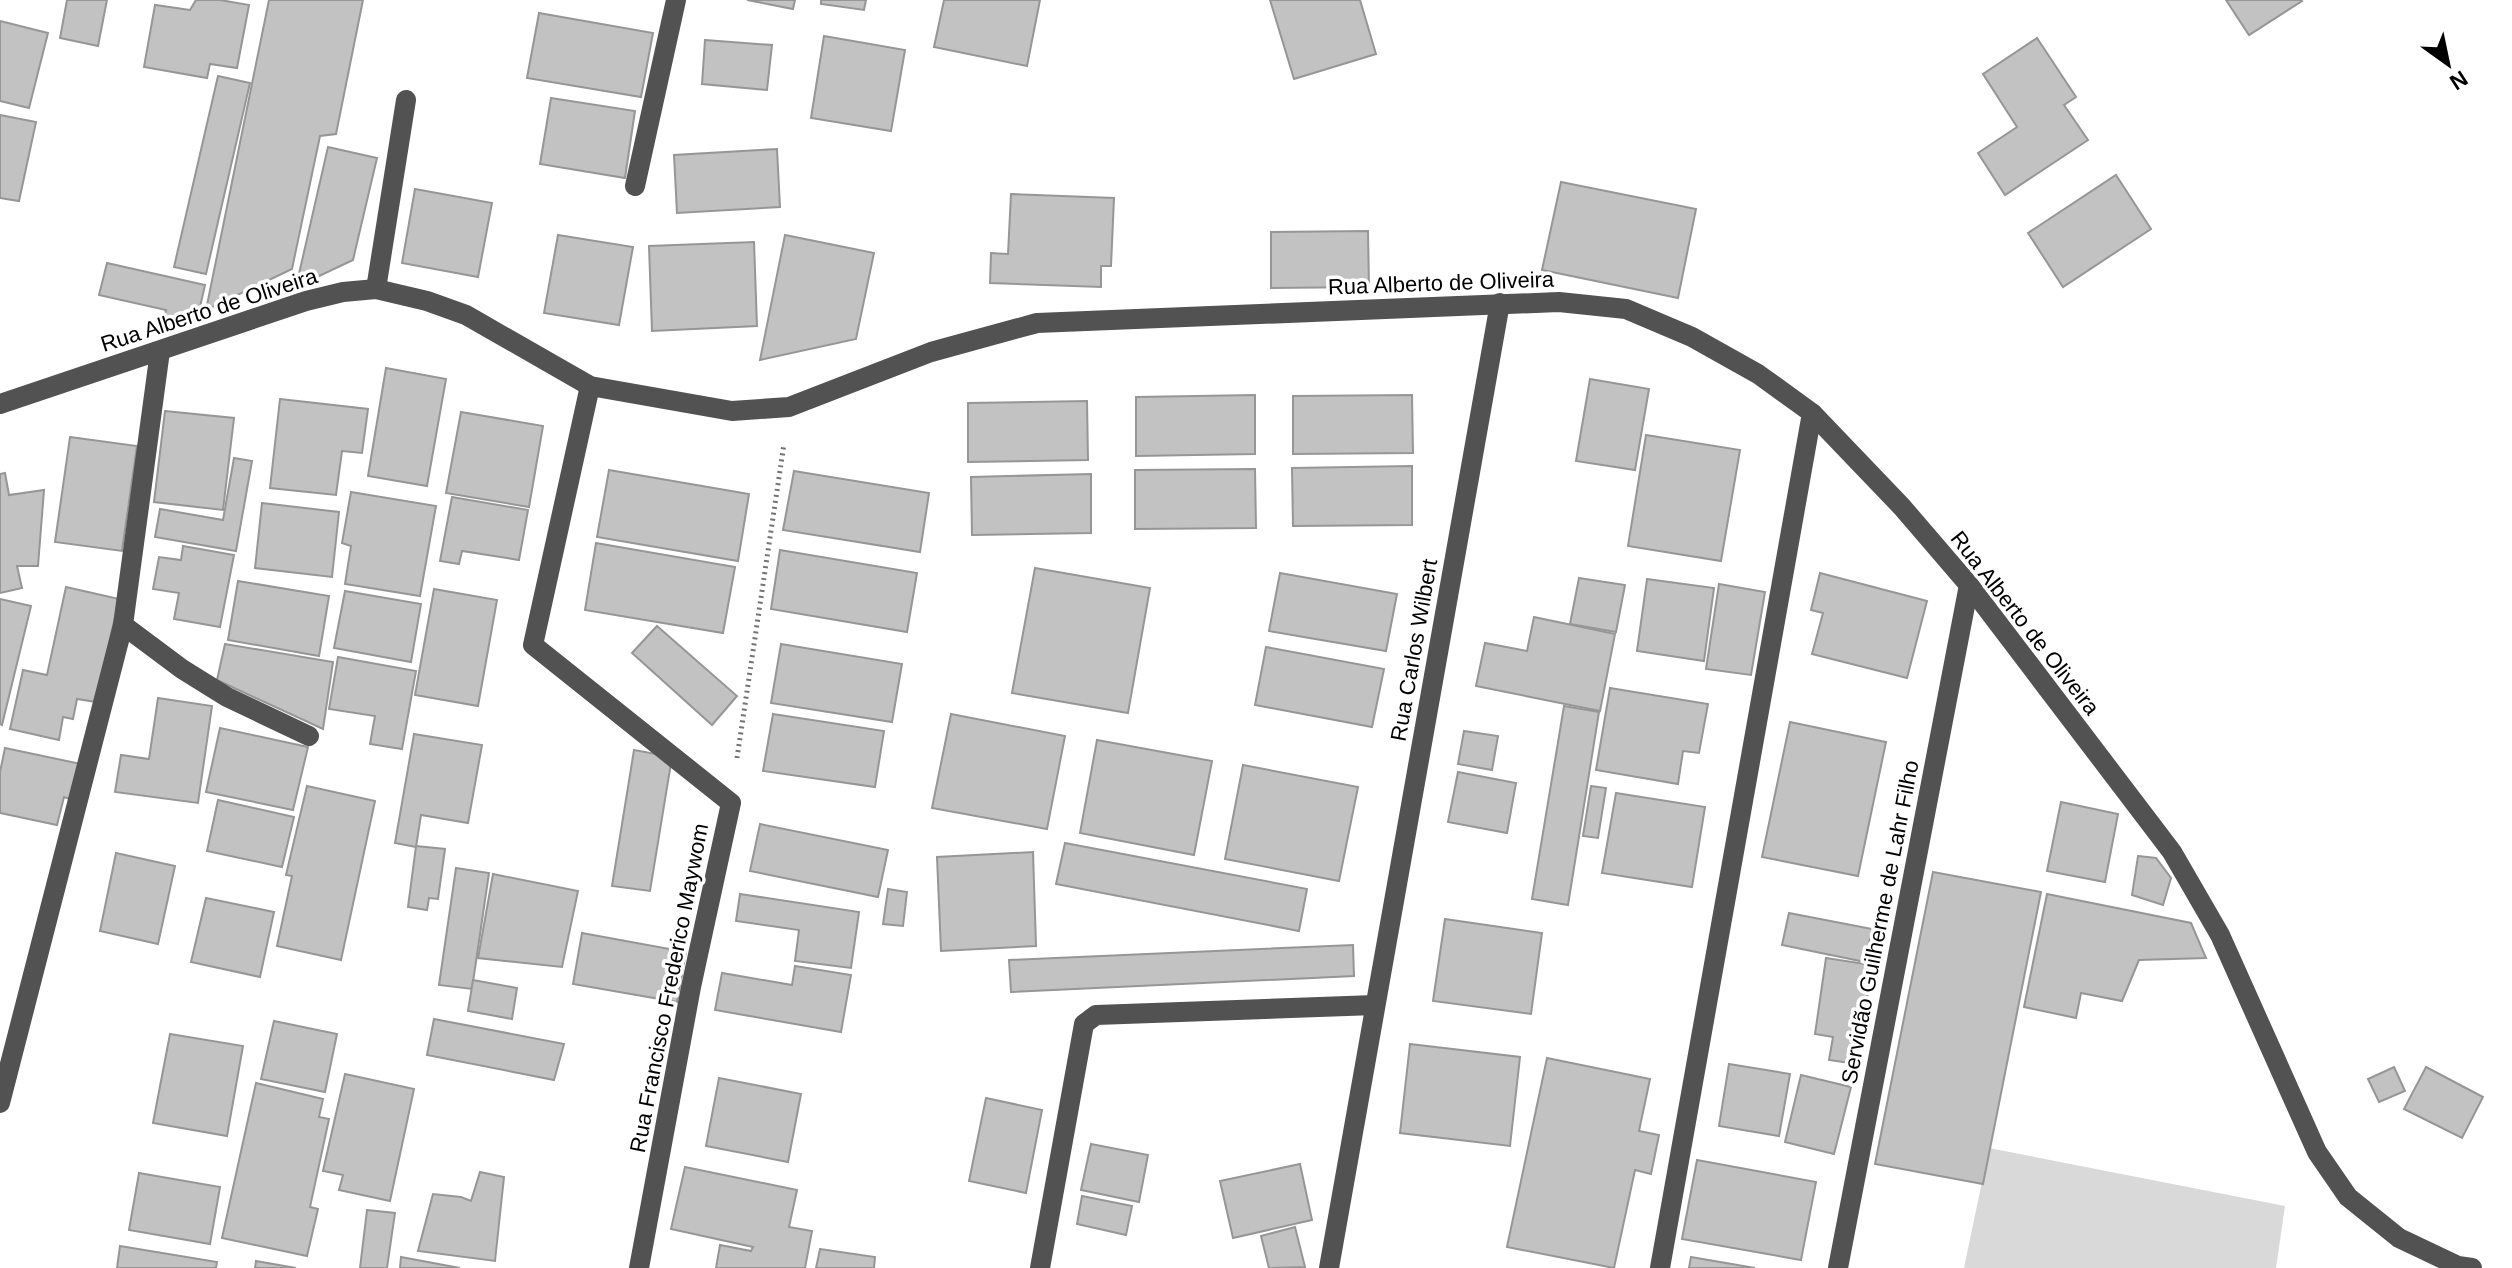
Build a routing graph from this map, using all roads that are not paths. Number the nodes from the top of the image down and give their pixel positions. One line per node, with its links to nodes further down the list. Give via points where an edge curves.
1 (676, 0): 3 (street)
2 (406, 100): 4 (street)
3 (635, 186)
4 (376, 289): 6 (street, Rua Alberto de Oliveira, via 306,301); 7 (street, Rua Alberto de Oliveira, via 466,315)
5 (1500, 303): 7 (street, Rua Alberto de Oliveira, via 1037,323 931,352 789,407 732,411); 9 (street, Rua Alberto de Oliveira, via 1626,309 1692,337 1758,374); 13 (street, Rua Carlos Wilbert)
6 (160, 351): 8 (street, Rua Alberto de Oliveira); 11 (street)
7 (590, 386): 15 (street, Rua Francisco Frederico Maywom, via 533,645 731,803)
8 (0, 404)
9 (1812, 413): 10 (street, Rua Alberto de Oliveira); 18 (street)
10 (1969, 585): 19 (street, Servidão Guilherme de Lahr Filho); 20 (street, Rua Alberto de Oliveira, via 2172,852 2220,935 2317,1152 2348,1197 2399,1238)
11 (123, 625): 12 (street, via 227,697); 14 (street)
12 (309, 736)
13 (1375, 1005): 16 (street, via 1096,1015 1084,1024); 17 (street, Rua Carlos Wilbert)
14 (0, 1103)
15 (639, 1268)
16 (1040, 1268)
17 (1329, 1268)
18 (1660, 1268)
19 (1838, 1268)
20 (2472, 1268)

